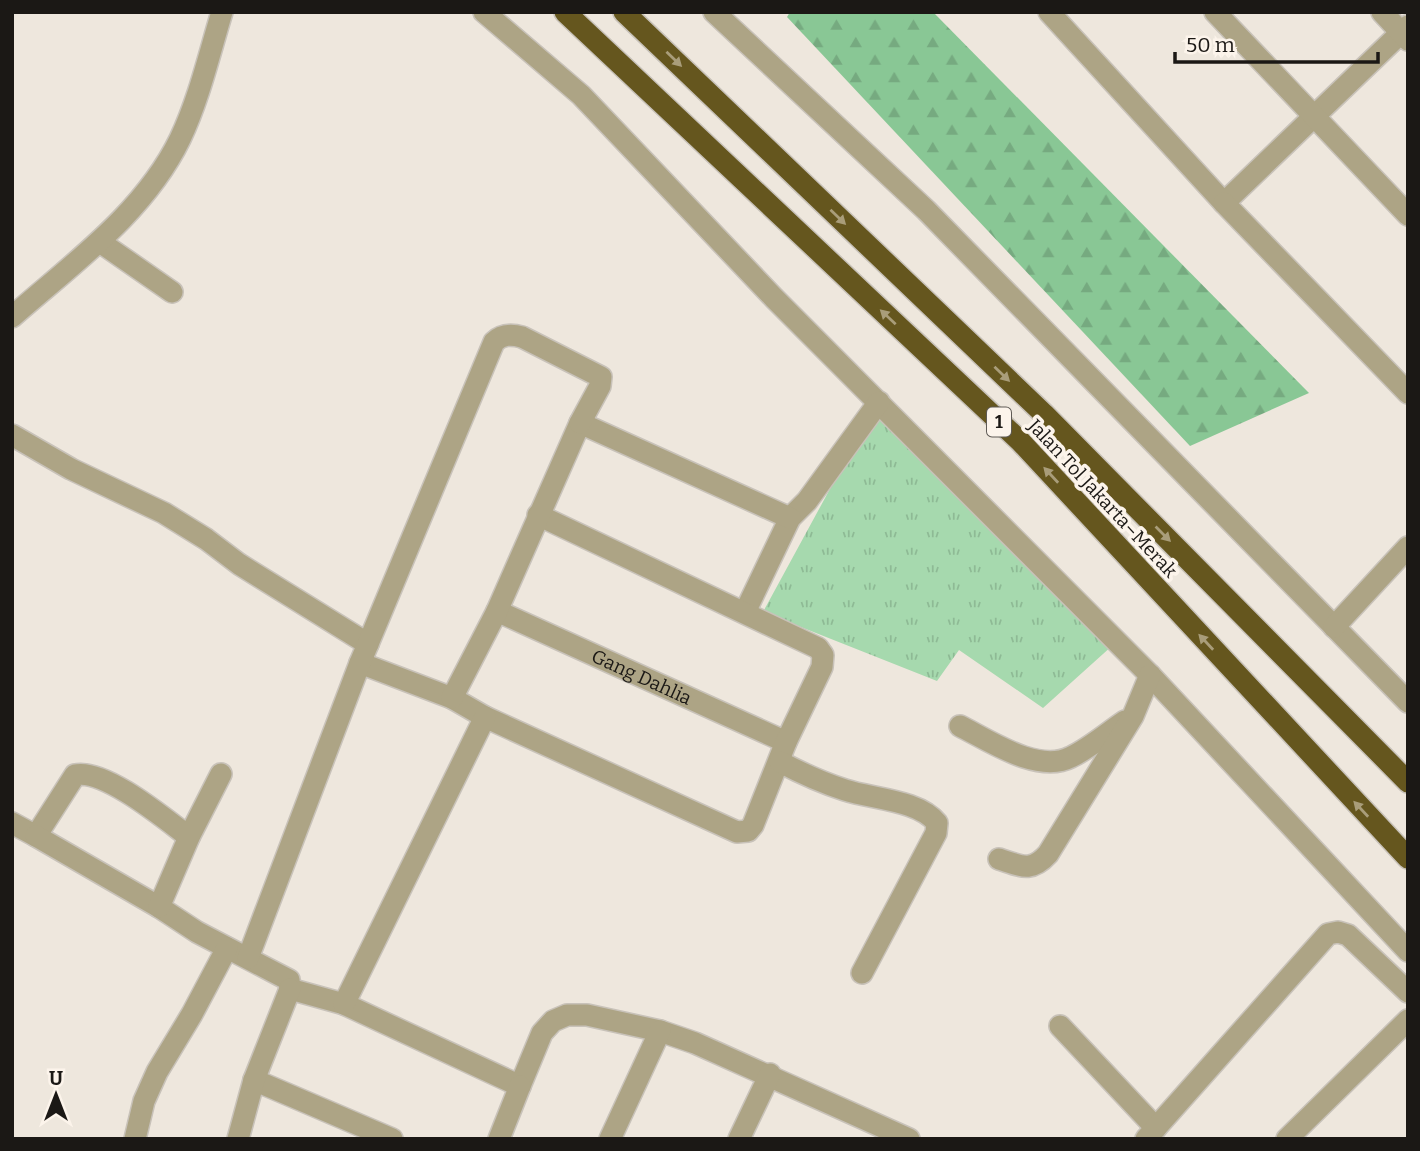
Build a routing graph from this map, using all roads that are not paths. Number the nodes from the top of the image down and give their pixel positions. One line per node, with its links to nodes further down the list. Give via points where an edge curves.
1 (222, 12): 13 (street, via 179,141 154,179)
2 (484, 12): 17 (street, via 581,95)
3 (565, 12): 40 (highway, Jalan Tol Jakarta–Merak / 1, one-way to 3, via 1020,441)
4 (624, 12): 35 (highway, Jalan Tol Jakarta–Merak / 1, one-way to 35, via 1044,414)
5 (713, 12): 25 (street, via 926,211)
6 (1049, 12): 11 (street)
7 (1215, 12): 10 (street)
8 (1382, 12): 9 (street)
9 (1405, 33): 10 (street)
10 (1314, 117): 11 (street); 12 (street)
11 (1224, 203): 16 (street)
12 (1408, 215)
13 (100, 242): 14 (street); 15 (street)
14 (172, 292)
15 (12, 317)
16 (1404, 382)
17 (879, 402): 21 (street, via 807,501); 27 (street)
18 (580, 423): 20 (street); 21 (street); 26 (street, via 601,377 522,337 499,337)
19 (12, 435): 26 (street, via 206,538)
20 (538, 515): 23 (street); 24 (street)
21 (789, 518): 24 (street)
22 (1408, 547): 25 (street)
23 (497, 611): 28 (street); 33 (street, Gang Dahlia)
24 (745, 612): 33 (street, via 818,648 823,655 822,667)
25 (1334, 627): 29 (street)
26 (364, 654): 28 (street); 44 (street)
27 (1150, 675): 30 (street); 43 (street)
28 (452, 698): 31 (street)
29 (1408, 702)
30 (1133, 716): 32 (street, via 1070,758 1048,763 1029,760); 39 (street, via 1040,863 1023,867)
31 (485, 717): 33 (street, via 737,832 753,825); 48 (street)
32 (960, 726)
33 (783, 752): 45 (street, Gang Dahlia, via 844,790 903,804 937,823 936,833)
34 (221, 774): 38 (street)
35 (1408, 782)
36 (12, 823): 37 (street)
37 (36, 836): 38 (street, via 75,775 82,773 144,803); 41 (street)
38 (189, 837): 41 (street)
39 (999, 859)
40 (1408, 859)
41 (159, 907): 42 (street)
42 (227, 948): 44 (street); 57 (street, via 157,1072)
43 (1408, 951)
44 (248, 958): 46 (street, via 289,980)
45 (862, 973)
46 (290, 989): 48 (street); 53 (street)
47 (1408, 992): 56 (street, via 1348,934 1328,934)
48 (344, 1004): 54 (street)
49 (1408, 1020): 64 (street)
50 (1060, 1026): 56 (street)
51 (660, 1031): 52 (street); 54 (street, via 587,1015 566,1015 542,1033); 61 (street)
52 (770, 1074): 55 (street); 62 (street)
53 (254, 1080): 58 (street); 59 (street)
54 (520, 1086): 60 (street)
55 (868, 1131): 63 (street)
56 (1151, 1133)
57 (135, 1139)
58 (238, 1139)
59 (392, 1139)
60 (499, 1139)
61 (610, 1139)
62 (739, 1139)
63 (909, 1139)
64 (1287, 1139)

